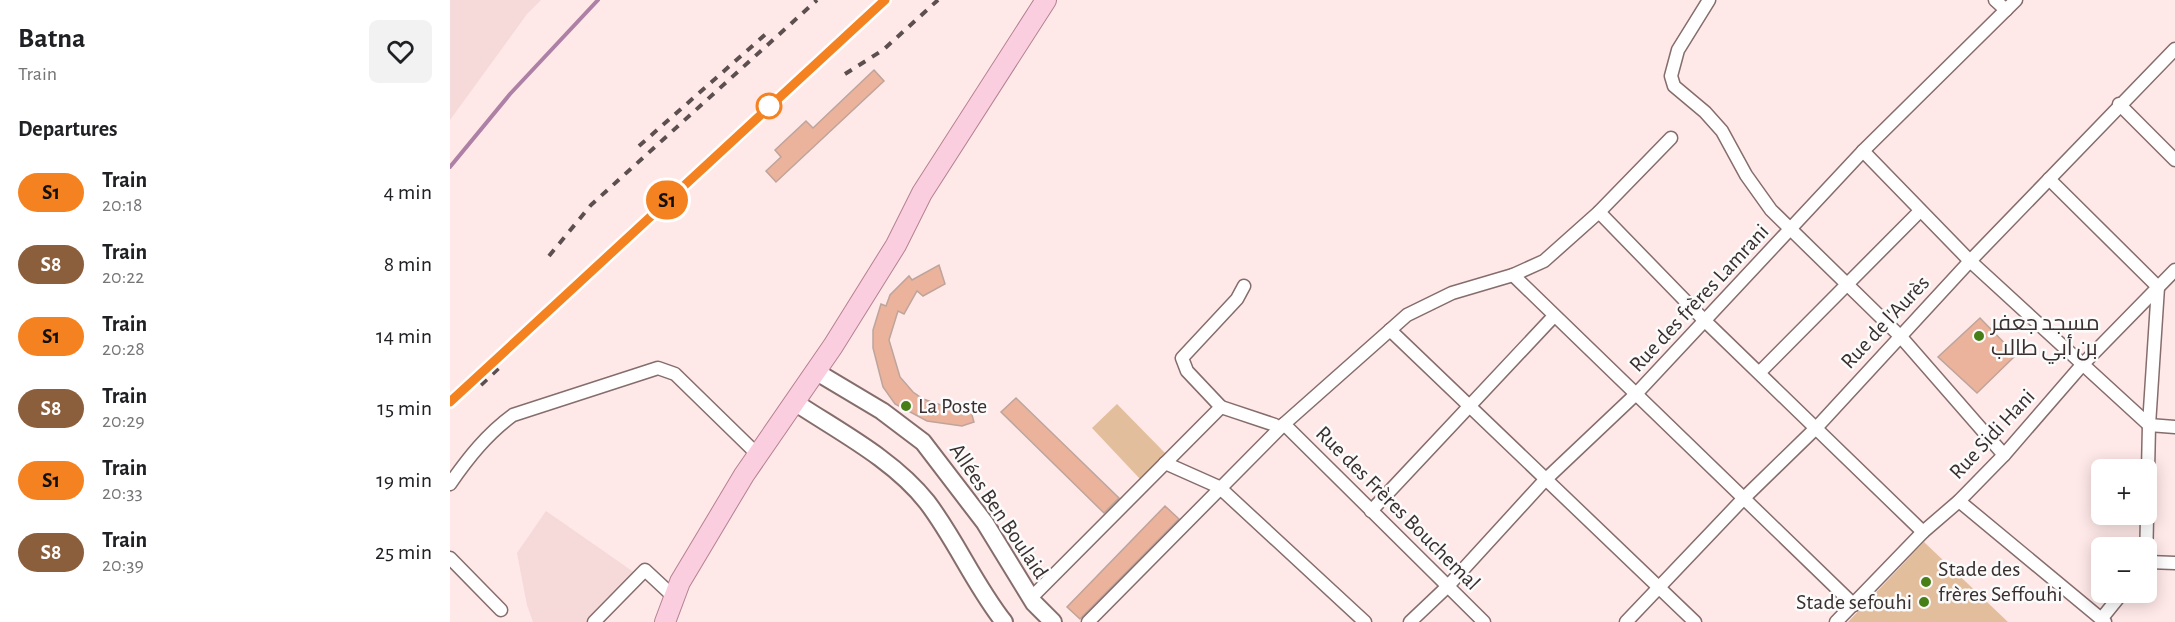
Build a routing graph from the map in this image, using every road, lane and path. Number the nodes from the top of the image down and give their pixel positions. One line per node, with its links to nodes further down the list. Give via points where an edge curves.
1 (1046, 0): 26 (main road, via 922,193 896,245)
2 (1709, 0): 14 (street, via 1684,38 1672,69 1672,82 1722,131 1752,184 1771,210)
3 (1995, 0): 5 (street)
4 (2016, 0): 5 (street, Rue des frères Lamrani)
5 (2006, 10): 9 (street, Rue des frères Lamrani)
6 (2175, 50): 7 (street, Rue de l'Aurès)
7 (2119, 104): 10 (street); 11 (street, Rue de l'Aurès)
8 (1671, 138): 12 (street)
9 (1863, 151): 13 (street); 14 (street, Rue des frères Lamrani)
10 (2175, 160)
11 (2049, 179): 15 (street, Rue de l'Aurès); 20 (street)
12 (1599, 212): 17 (street, via 1544,261); 22 (street)
13 (1919, 212): 15 (street); 19 (street)
14 (1792, 229): 19 (street); 22 (street, Rue des frères Lamrani)
15 (1970, 261): 24 (street, Rue de l'Aurès); 25 (street)
16 (2175, 270): 20 (street, Rue Sidi Hani)
17 (1514, 275): 21 (street); 23 (street, via 1452,293 1407,315)
18 (1244, 286): 31 (street, via 1237,299 1182,358 1186,370)
19 (1847, 286): 24 (street); 27 (street)
20 (2158, 287): 25 (street, Rue Sidi Hani); 33 (street)
21 (1554, 316): 28 (street); 30 (street)
22 (1703, 320): 27 (street); 28 (street, Rue des frères Lamrani)
23 (1390, 330): 30 (street); 32 (street)
24 (1901, 337): 34 (street, Rue de l'Aurès); 37 (street)
25 (2082, 365): 33 (street); 37 (street, Rue Sidi Hani)
26 (815, 371): 29 (main road); 53 (main road, Allées Ben Boulaid, via 882,411 923,442 985,523)
27 (1760, 372): 34 (street)
28 (1636, 394): 39 (street, Rue des frères Lamrani); 42 (street)
29 (796, 403): 36 (main road); 60 (main road, via 903,477 927,502)
30 (1472, 405): 39 (street); 44 (street)
31 (1221, 407): 32 (street, Rue des Frères Bouchemal); 38 (street)
32 (1279, 424): 41 (street); 44 (street, Rue des Frères Bouchemal)
33 (2149, 425): 35 (street); 46 (street)
34 (1817, 427): 42 (street, Rue de l'Aurès); 45 (street)
35 (2175, 427)
36 (757, 454): 40 (street, via 675,375 655,368 513,415 468,458); 52 (main road)
37 (2004, 455): 43 (street, Rue Sidi Hani)
38 (1165, 463): 41 (street); 53 (street)
39 (1544, 481): 50 (street, Rue des frères Lamrani); 51 (street)
40 (450, 484)
41 (1219, 487): 62 (street); 63 (street)
42 (1744, 498): 51 (street, Rue de l'Aurès); 55 (street)
43 (1959, 501): 45 (street, Rue Sidi Hani); 57 (street)
44 (1371, 511): 50 (street, Rue des Frères Bouchemal)
45 (1923, 532): 55 (street, Rue Sidi Hani)
46 (2147, 537)
47 (450, 558): 56 (street)
48 (2157, 563): 49 (street)
49 (2175, 563)
50 (1448, 586): 64 (street, Rue des frères Lamrani); 65 (street, Rue des Frères Bouchemal)
51 (1660, 588): 66 (street, Rue de l'Aurès); 67 (street)
52 (674, 597): 58 (street, via 645,570); 59 (main road)
53 (1031, 598): 61 (main road, Allées Ben Boulaid)
54 (2116, 603): 57 (street)
55 (1854, 605): 68 (street, Rue Sidi Hani)
56 (501, 610)
57 (2104, 620)
58 (594, 622)
59 (665, 622)
60 (1004, 622)
61 (1053, 622)
62 (1088, 622)
63 (1365, 622)
64 (1410, 622)
65 (1484, 622)
66 (1626, 622)
67 (1695, 622)
68 (1836, 622)

